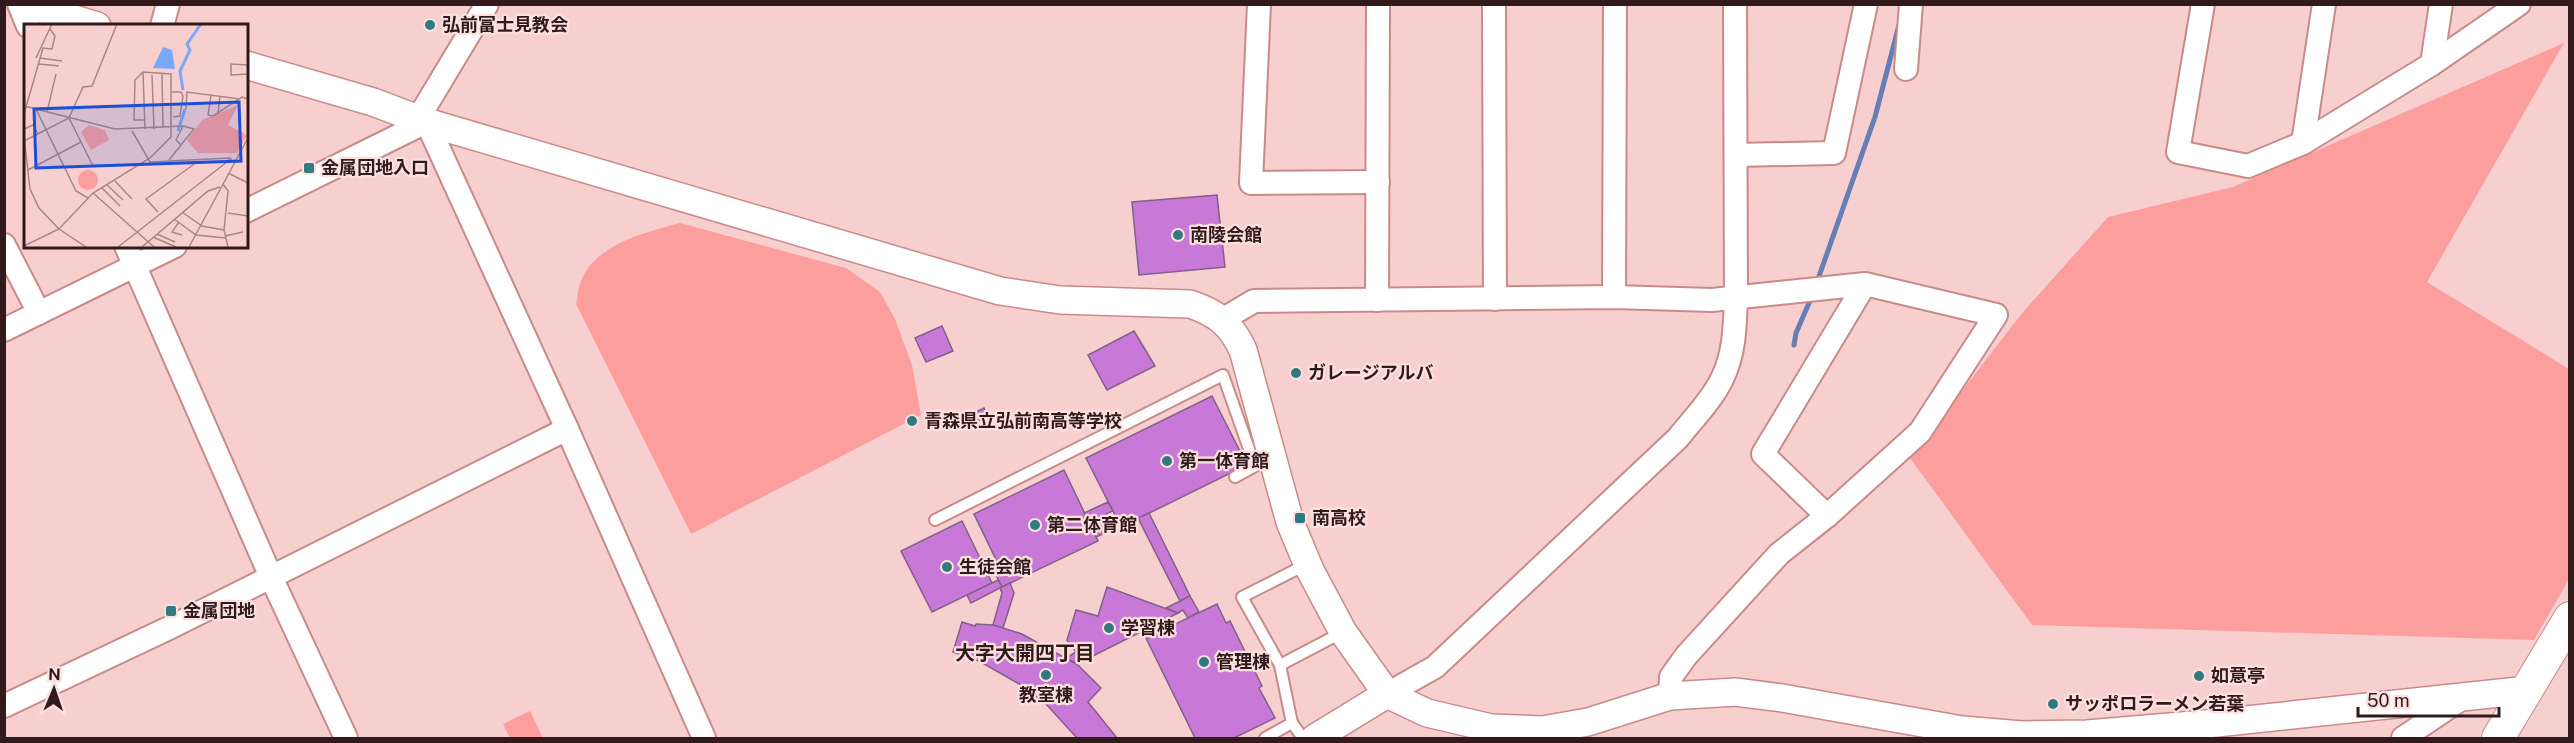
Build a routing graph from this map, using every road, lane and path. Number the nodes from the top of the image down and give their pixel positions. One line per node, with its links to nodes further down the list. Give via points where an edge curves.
1 (19, 4): 16 (street)
2 (25, 4): 17 (street)
3 (168, 4): 18 (street)
4 (487, 4): 22 (street, via 422,112)
5 (1259, 4): 25 (street, via 1251,183)
6 (1378, 4): 25 (street)
7 (1494, 4): 33 (street)
8 (1615, 4): 31 (street)
9 (1735, 4): 24 (street)
10 (1866, 4): 24 (street, via 1834,153)
11 (1911, 4): 21 (street)
12 (2203, 4): 23 (street, via 2178,152 2248,166)
13 (2324, 4): 23 (street)
14 (2441, 4): 19 (street)
15 (2519, 4): 19 (street)
16 (27, 24)
17 (90, 24)
18 (163, 24)
19 (2432, 64): 23 (street)
20 (248, 65): 22 (street)
21 (1906, 69)
22 (426, 122): 26 (street); 36 (street, via 1000,291 1060,300 1190,304); 39 (street)
23 (2303, 143)
24 (1736, 155): 32 (street)
25 (1377, 182): 34 (street)
26 (248, 210)
27 (4, 245): 35 (street)
28 (166, 248): 29 (street)
29 (130, 256): 35 (street); 44 (street)
30 (1865, 284): 32 (street); 41 (street, via 1763,454); 41 (street, via 1996,315 1920,432)
31 (1614, 297): 32 (street); 33 (street)
32 (1736, 297): 50 (street, via 1733,339 1722,379 1678,438 1435,668)
33 (1495, 299): 34 (street)
34 (1377, 300): 36 (street, via 1254,301)
35 (39, 313): 37 (street)
36 (1222, 320): 38 (street, via 1235,332 1243,350)
37 (4, 330)
38 (1250, 419): 40 (lane, via 1256,466); 42 (lane, via 1223,375); 43 (street)
39 (567, 429): 44 (street); 57 (street)
40 (1235, 477)
41 (1827, 516): 51 (street, via 1779,554 1686,656 1671,677)
42 (935, 520)
43 (1308, 563): 46 (street); 48 (lane, via 1242,597)
44 (271, 577): 53 (street); 56 (street)
45 (2570, 618): 47 (main road)
46 (1343, 632): 48 (lane); 50 (street)
47 (2561, 653): 49 (main road)
48 (1280, 665): 54 (lane)
49 (2528, 690): 52 (street); 62 (main road)
50 (1387, 694): 51 (street, via 1427,713 1491,728 1542,730 1588,722); 60 (street)
51 (1670, 696): 55 (street, via 1735,692)
52 (2464, 696): 55 (street, via 2217,723); 61 (street)
53 (4, 706)
54 (1292, 723): 58 (lane); 59 (lane)
55 (2020, 737)
56 (346, 738)
57 (704, 738)
58 (1265, 738)
59 (1303, 738)
60 (1315, 738)
61 (2403, 738)
62 (2498, 738)

